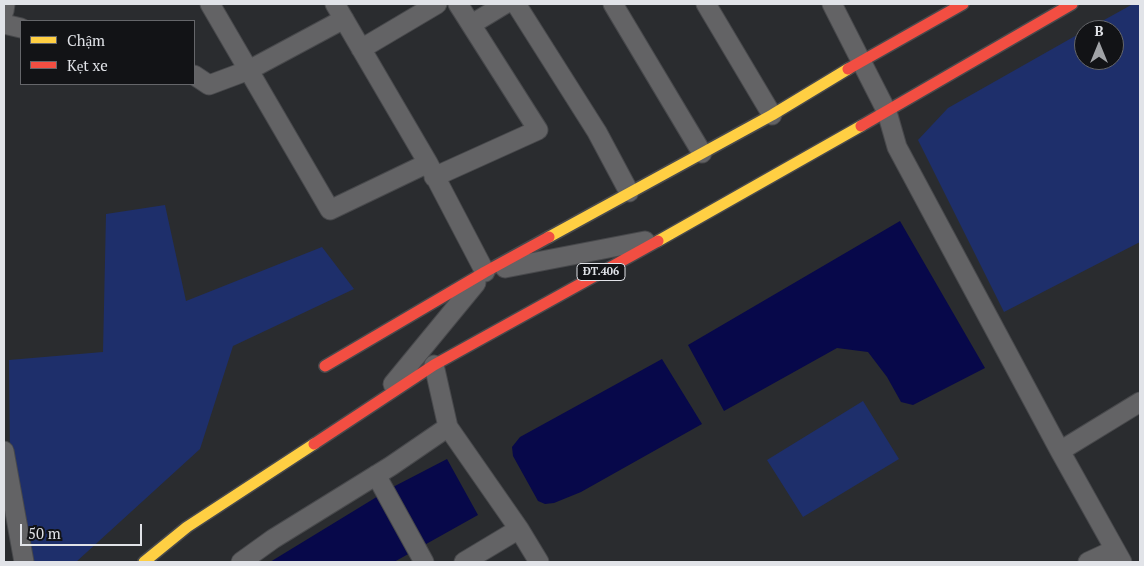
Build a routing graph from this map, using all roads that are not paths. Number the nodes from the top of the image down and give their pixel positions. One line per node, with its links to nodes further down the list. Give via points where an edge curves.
1 (5, 4): 12 (street)
2 (210, 4): 19 (street)
3 (437, 4): 17 (street)
4 (458, 4): 15 (street)
5 (505, 4): 15 (street)
6 (516, 4): 25 (street, via 596,132)
7 (613, 4): 23 (street)
8 (706, 4): 22 (street)
9 (832, 4): 18 (street)
10 (963, 4): 18 (main road)
11 (1072, 4): 21 (main road, ĐT.406)
12 (4, 11)
13 (340, 11): 17 (street); 19 (street)
14 (4, 24): 16 (street)
15 (472, 24): 24 (street, via 538,130)
16 (20, 28)
17 (361, 49): 24 (street)
18 (862, 61): 21 (street); 22 (main road)
19 (249, 70): 20 (street, via 208,85); 24 (street, via 330,210)
20 (195, 76)
21 (887, 112): 26 (main road, ĐT.406); 34 (street, via 897,148)
22 (772, 115): 23 (main road)
23 (702, 153): 25 (main road)
24 (431, 170): 27 (street)
25 (629, 192): 27 (main road)
26 (664, 237): 27 (street); 28 (main road, ĐT.406)
27 (484, 272): 29 (main road); 30 (street)
28 (434, 365): 30 (main road, ĐT.406); 32 (street)
29 (325, 366)
30 (378, 402): 41 (main road, ĐT.406, via 187,527)
31 (1140, 402): 34 (street)
32 (448, 427): 36 (street); 37 (street)
33 (4, 451): 35 (street)
34 (1060, 451): 38 (street)
35 (4, 455): 40 (street)
36 (376, 475): 39 (street); 42 (street)
37 (519, 529): 43 (street); 44 (street)
38 (1118, 556): 45 (street)
39 (253, 559)
40 (24, 562)
41 (144, 562)
42 (424, 562)
43 (464, 562)
44 (539, 562)
45 (1088, 562)

